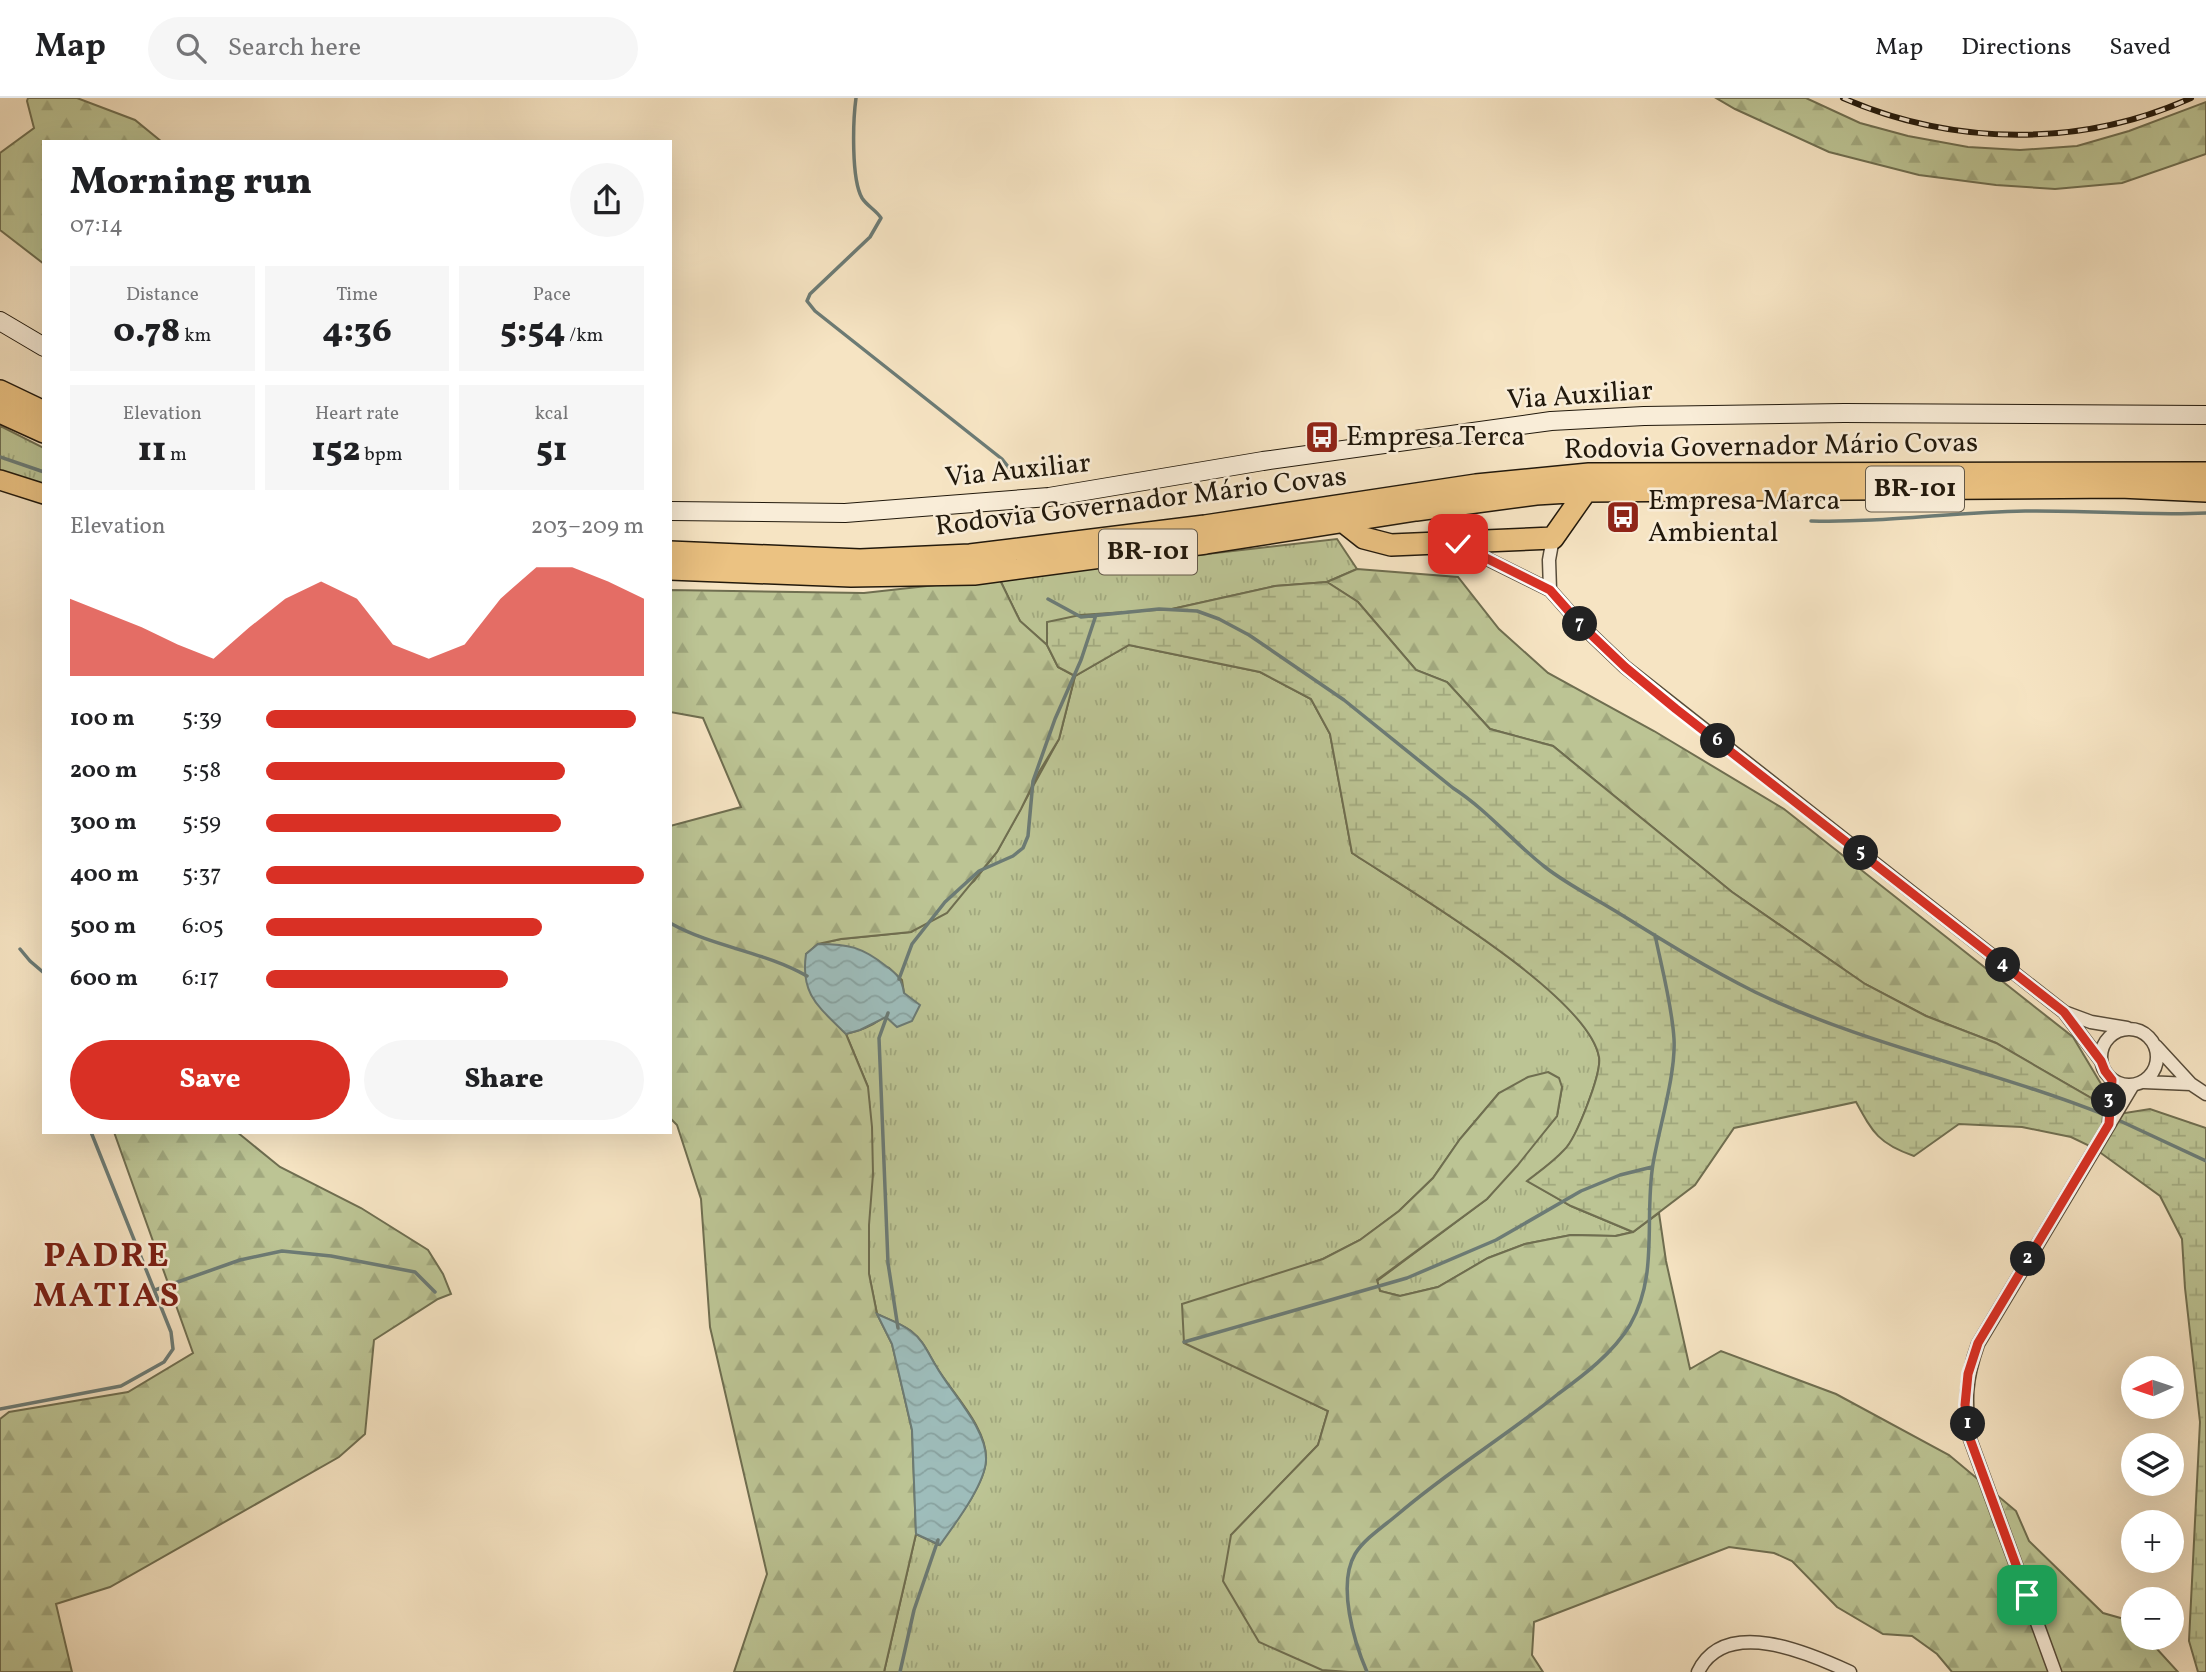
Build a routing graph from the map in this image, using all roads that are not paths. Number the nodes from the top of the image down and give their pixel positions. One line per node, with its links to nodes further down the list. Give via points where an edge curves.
1 (0, 321): 2 (street)
2 (42, 346)
3 (0, 388): 4 (highway)
4 (42, 411)
5 (0, 412): 7 (highway)
6 (2206, 415): 13 (street, Via Auxiliar, via 1844,413 1551,421 1263,461 1049,497 845,513)
7 (42, 431)
8 (2206, 473): 17 (highway, Rodovia Governador Mário Covas / BR-101, via 1589,474 1476,485 970,555 860,560)
9 (0, 480): 12 (main road)
10 (1586, 491): 11 (highway, Rodovia Governador Mário Covas / BR-101); 14 (highway, Rodovia Governador Mário Covas / BR-101, via 1536,494); 15 (highway)
11 (2206, 491)
12 (42, 493)
13 (672, 511)
14 (1345, 523): 16 (highway, via 1364,538 1391,545); 18 (highway, Rodovia Governador Mário Covas / BR-101, via 974,574 851,576)
15 (1553, 538): 16 (highway); 19 (street)
16 (1458, 544): 19 (street)
17 (672, 552)
18 (672, 569)
19 (1550, 590): 20 (street, via 1636,676)
20 (2064, 1012): 21 (street); 23 (street)
21 (2137, 1030): 22 (street); 23 (street, via 2115,1032 2102,1050)
22 (2154, 1043): 25 (street, via 2157,1065); 26 (street)
23 (2101, 1061): 24 (street)
24 (2112, 1080): 25 (street); 28 (street)
25 (2138, 1084): 26 (street); 28 (street)
26 (2191, 1084): 27 (street)
27 (2206, 1094)
28 (2109, 1124): 31 (street, via 1978,1343 1968,1374 1965,1405 1970,1439)
29 (1698, 1672): 30 (street, via 1709,1655 1727,1646 1771,1643)
30 (1850, 1672)
31 (2055, 1672)

